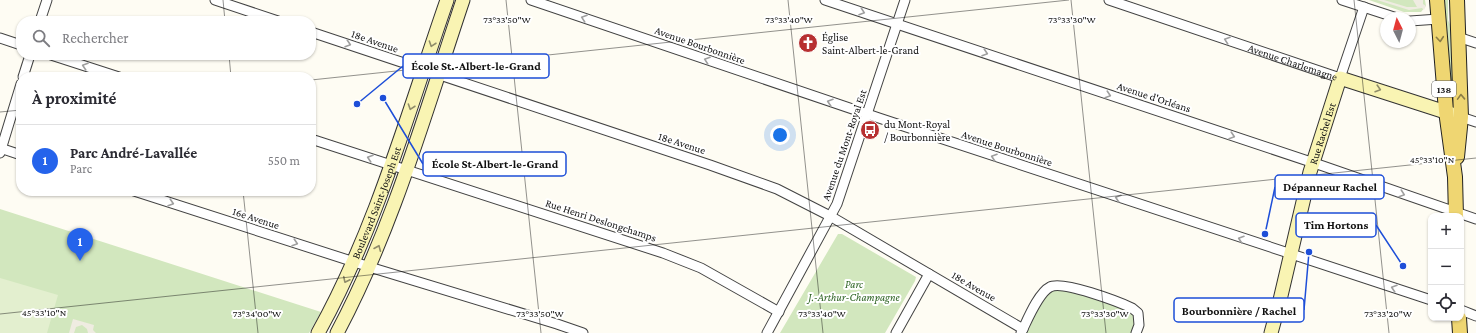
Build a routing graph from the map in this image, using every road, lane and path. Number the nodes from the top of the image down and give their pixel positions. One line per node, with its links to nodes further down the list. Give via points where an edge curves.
1 (47, 0): 14 (street)
2 (215, 0): 15 (street)
3 (447, 0): 26 (main road, Boulevard Saint-Joseph Est, one-way to 26)
4 (462, 0): 29 (main road, Boulevard Saint-Joseph Est)
5 (531, 0): 33 (street, Avenue Bourbonnière, one-way to 5)
6 (824, 0): 18 (street, Avenue d'Orléans, one-way to 18)
7 (905, 0): 18 (street, Avenue du Mont-Royal Est)
8 (1109, 0): 30 (street, Avenue Charlemagne, one-way to 8)
9 (1342, 0): 12 (street)
10 (1437, 0): 16 (main road, 138)
11 (1457, 0): 20 (main road, 138)
12 (1364, 7): 13 (street); 30 (street, Rue Rachel Est)
13 (1380, 12)
14 (42, 16)
15 (263, 16)
16 (1438, 19): 17 (street); 32 (main road, 138, one-way to 32)
17 (1416, 21)
18 (897, 24): 33 (street, Avenue du Mont-Royal Est); 39 (street, Avenue d'Orléans, one-way to 39)
19 (316, 34): 26 (street, 18e Avenue, one-way to 26)
20 (1458, 36): 22 (street); 34 (main road, 138, one-way to 20)
21 (0, 38): 23 (street)
22 (1476, 42)
23 (16, 43)
24 (28, 60): 27 (street)
25 (66, 60): 28 (street, one-way to 25)
26 (424, 70): 29 (street, 18e Avenue); 40 (main road, Boulevard Saint-Joseph Est, one-way to 40)
27 (25, 72)
28 (104, 72)
29 (438, 74): 41 (main road, Boulevard Saint-Joseph Est); 46 (street, 18e Avenue, via 777,189)
30 (1340, 78): 32 (main road, Avenue Charlemagne, one-way to 32); 39 (main road, Rue Rachel Est)
31 (16, 100): 37 (street)
32 (1446, 111): 34 (main road, Avenue Charlemagne); 42 (main road, 138)
33 (867, 114): 46 (street, Avenue du Mont-Royal Est, via 837,204); 49 (street, Avenue Bourbonnière, one-way to 33)
34 (1461, 117): 35 (street, Avenue Charlemagne); 42 (main road, 138)
35 (1476, 122)
36 (316, 141): 40 (street, Rue Henri Deslongchamps, one-way to 36)
37 (1, 150): 38 (street)
38 (16, 153)
39 (1312, 162): 44 (street, Avenue d'Orléans, one-way to 44); 49 (main road, Rue Rachel Est)
40 (391, 165): 41 (street, Rue Henri Deslongchamps); 50 (main road, Boulevard Saint-Joseph Est)
41 (407, 170): 51 (main road, Boulevard Saint-Joseph Est, one-way to 41); 55 (street, Rue Henri Deslongchamps, via 664,253 701,268)
42 (1455, 177): 45 (main road, 138)
43 (149, 196): 50 (street, 16e Avenue, one-way to 50)
44 (1453, 213)
45 (1456, 213)
46 (830, 216): 52 (street, 18e Avenue); 55 (street, Avenue du Mont-Royal Est)
47 (1464, 216): 48 (street, Avenue d'Orléans)
48 (1476, 219)
49 (1290, 255): 53 (street, Avenue Bourbonnière, one-way to 49); 65 (main road, Rue Rachel Est)
50 (354, 262): 51 (street, 16e Avenue); 59 (main road, Boulevard Saint-Joseph Est, one-way to 59)
51 (370, 267): 60 (main road, Boulevard Saint-Joseph Est); 61 (street, 16e Avenue)
52 (929, 274): 58 (street, 18e Avenue); 63 (street)
53 (1428, 299)
54 (1464, 311): 56 (street)
55 (779, 312): 62 (street, Avenue du Mont-Royal Est)
56 (1476, 316)
57 (1459, 321): 66 (main road)
58 (1022, 331): 64 (street, via 1043,293 1051,286 1064,286 1132,308 1138,313)
59 (318, 333)
60 (337, 333)
61 (582, 333)
62 (767, 333)
63 (896, 333)
64 (1136, 333)
65 (1271, 333)
66 (1460, 333)

